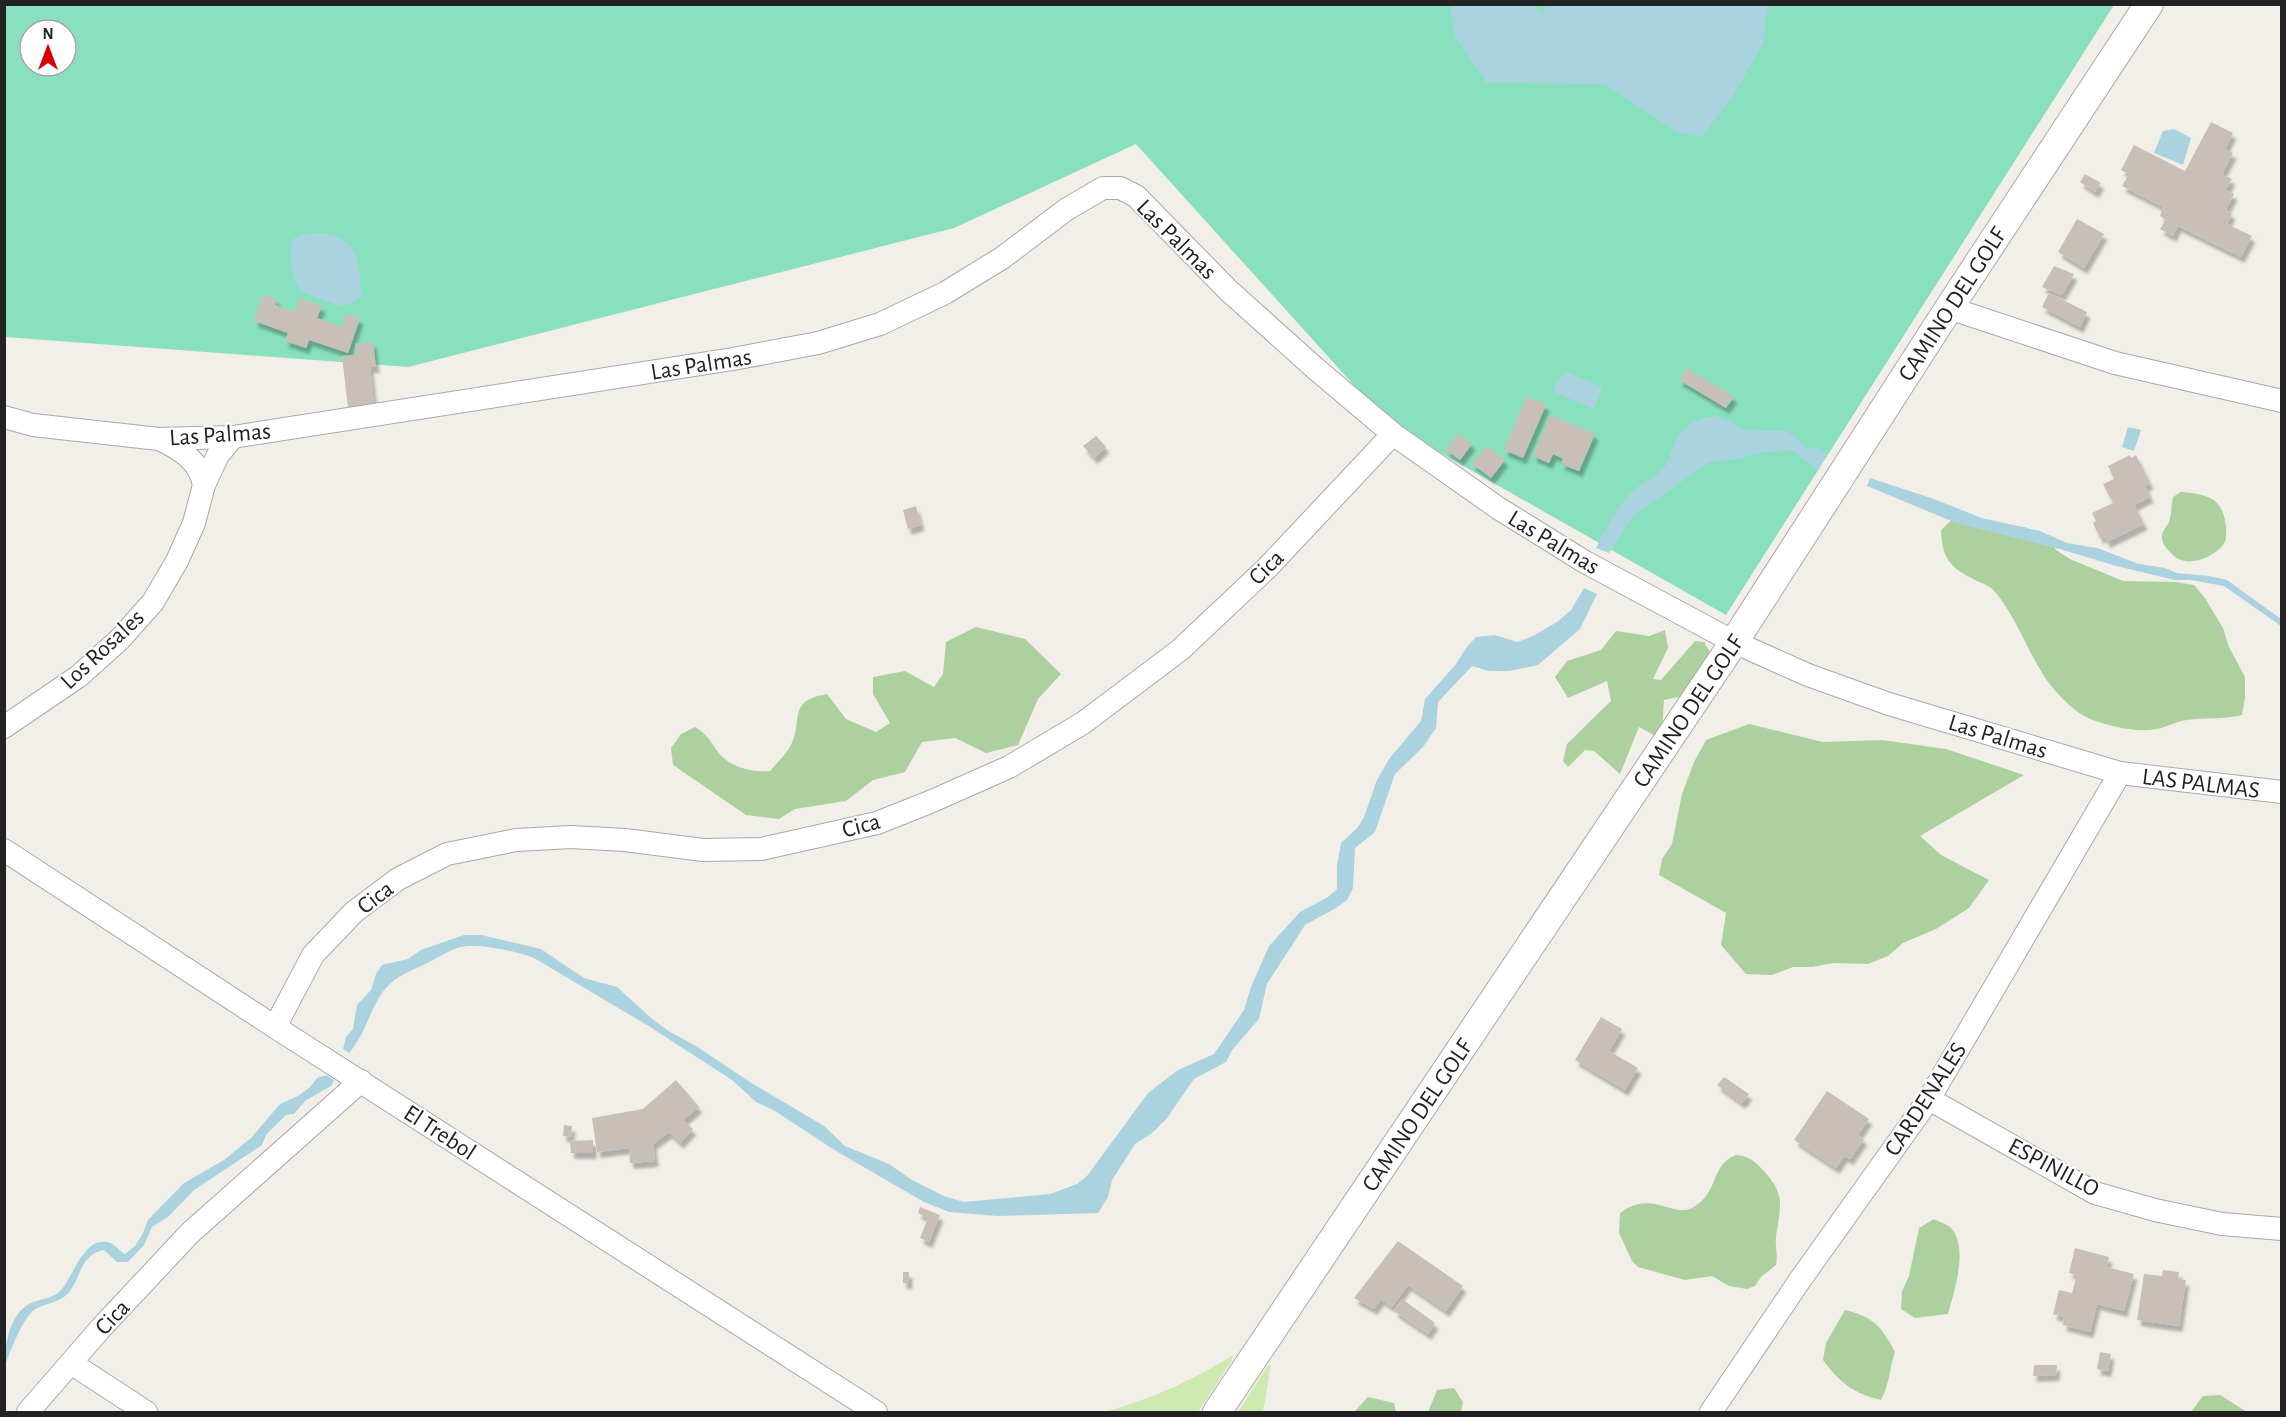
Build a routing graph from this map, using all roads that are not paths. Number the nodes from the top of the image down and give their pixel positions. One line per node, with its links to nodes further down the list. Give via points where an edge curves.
1 (2149, 4): 2 (street, CAMINO DEL GOLF)
2 (1948, 308): 3 (street, via 2115,363); 9 (street, CAMINO DEL GOLF)
3 (2282, 401)
4 (4, 417): 7 (street, Las Palmas)
5 (1393, 434): 6 (street, Las Palmas, via 1228,290 1136,196 1120,188 1103,188 945,293 880,324 818,343); 9 (street, Las Palmas, via 1498,508 1575,556); 14 (street, Cica, via 1267,568 1180,650 1083,723 1009,766 877,823 761,849 703,850 571,837 516,840 447,854 398,879 354,912 313,955)
6 (233, 437): 7 (street, Las Palmas); 8 (street, Los Rosales, via 218,455)
7 (159, 439): 8 (street, via 182,452 196,466)
8 (204, 485): 10 (street, Los Rosales, via 194,523 153,602 79,676)
9 (1734, 642): 11 (street, Las Palmas, via 1808,675 1879,700); 22 (street, CAMINO DEL GOLF)
10 (4, 727)
11 (2120, 773): 12 (street, LAS PALMAS); 16 (street, CARDENALES)
12 (2282, 792)
13 (4, 850): 14 (street, El Trebol)
14 (275, 1027): 15 (street, El Trebol)
15 (361, 1081): 18 (street, Cica, via 190,1233); 21 (street, El Trebol)
16 (1929, 1099): 17 (street, ESPINILLO, via 2095,1193 2222,1224); 23 (street, CARDENALES)
17 (2282, 1229)
18 (71, 1363): 19 (street, Cica); 20 (street)
19 (28, 1413)
20 (146, 1413)
21 (876, 1413)
22 (1217, 1413)
23 (1711, 1413)

